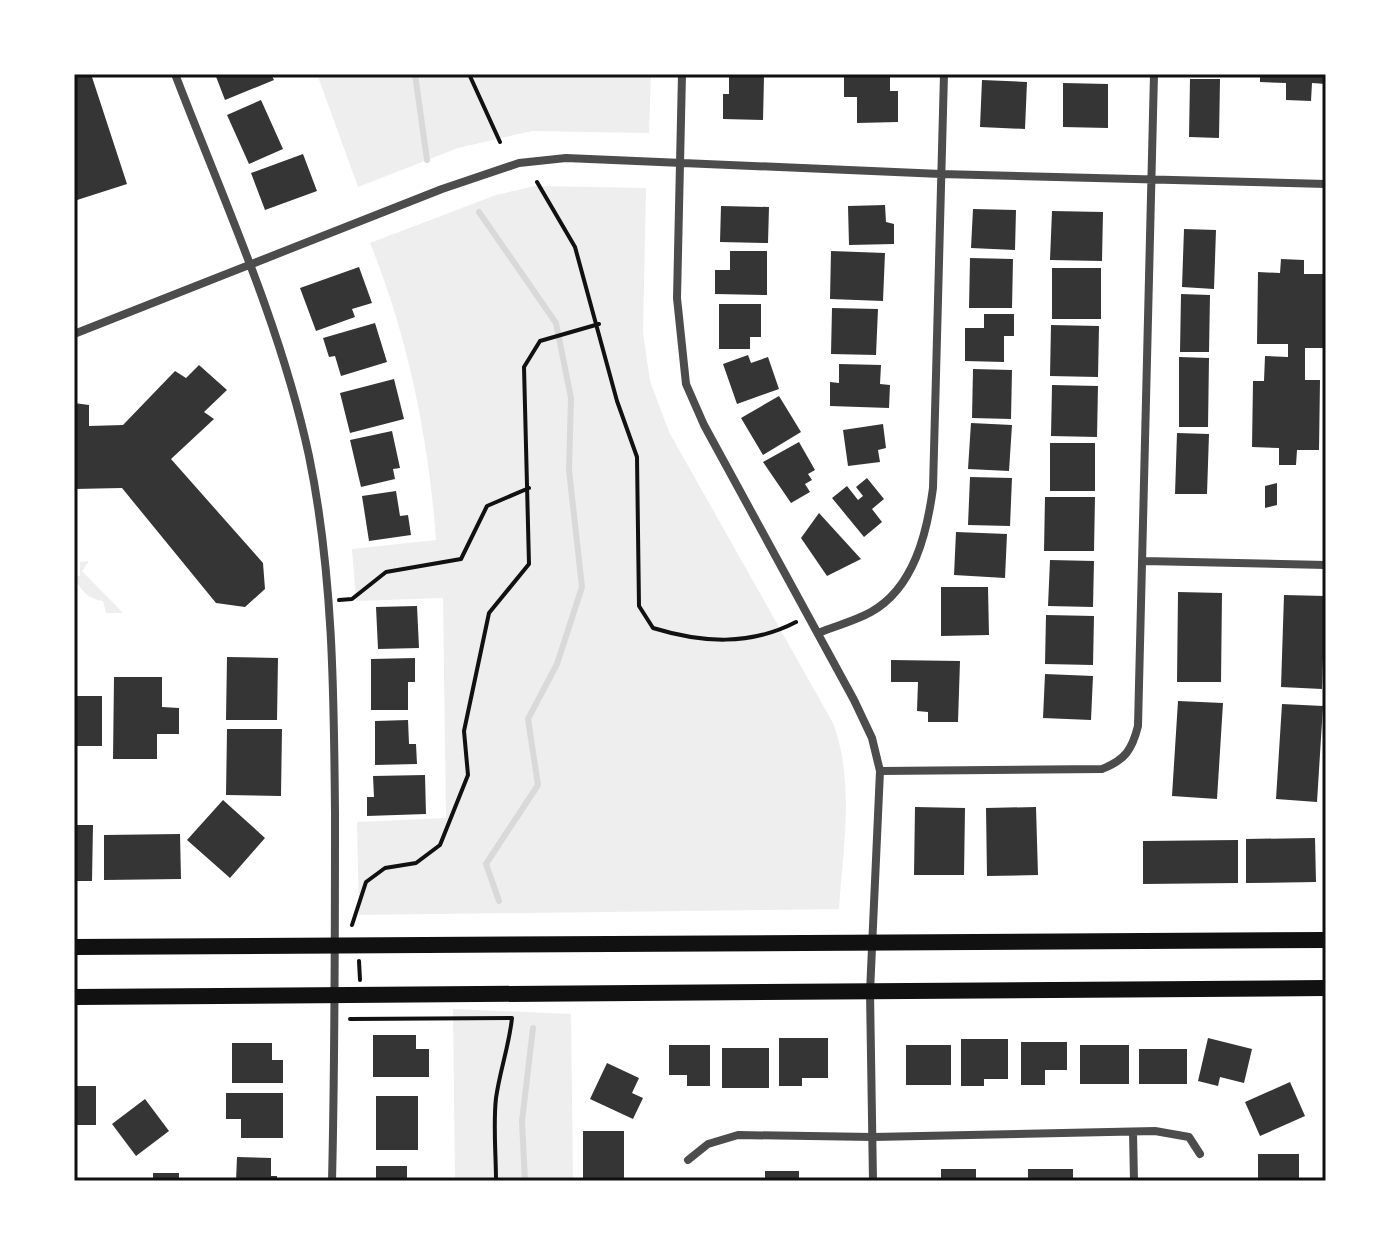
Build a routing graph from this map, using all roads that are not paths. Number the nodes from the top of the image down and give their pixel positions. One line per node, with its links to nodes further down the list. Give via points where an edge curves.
1 (175, 74): 9 (street)
2 (682, 74): 5 (street)
3 (944, 74): 6 (street)
4 (1154, 74): 7 (street)
5 (679, 162): 6 (street); 9 (street, via 566,158 519,163); 13 (street, via 677,298 686,384)
6 (941, 174): 7 (street); 13 (street, via 933,488 921,549 891,596 872,612)
7 (1150, 178): 8 (street); 11 (street)
8 (1326, 184)
9 (249, 266): 10 (street); 17 (street, via 285,361 310,460 328,602)
10 (74, 334)
11 (1144, 561): 12 (street); 14 (street, via 1138,726 1122,761 1102,769)
12 (1326, 565)
13 (818, 633): 14 (street, via 872,738)
14 (880, 771): 16 (street)
15 (1326, 940): 16 (main road)
16 (874, 942): 17 (main road); 20 (street)
17 (335, 945): 18 (main road); 21 (street)
18 (74, 947)
19 (1326, 988): 20 (main road)
20 (870, 992): 21 (main road); 24 (street)
21 (336, 995): 22 (main road); 27 (street)
22 (74, 997)
23 (1133, 1132): 24 (street); 25 (street, via 1189,1137); 29 (street)
24 (873, 1137): 26 (street, via 738,1135 708,1144); 28 (street)
25 (1200, 1154)
26 (688, 1160)
27 (332, 1181)
28 (873, 1181)
29 (1134, 1181)

